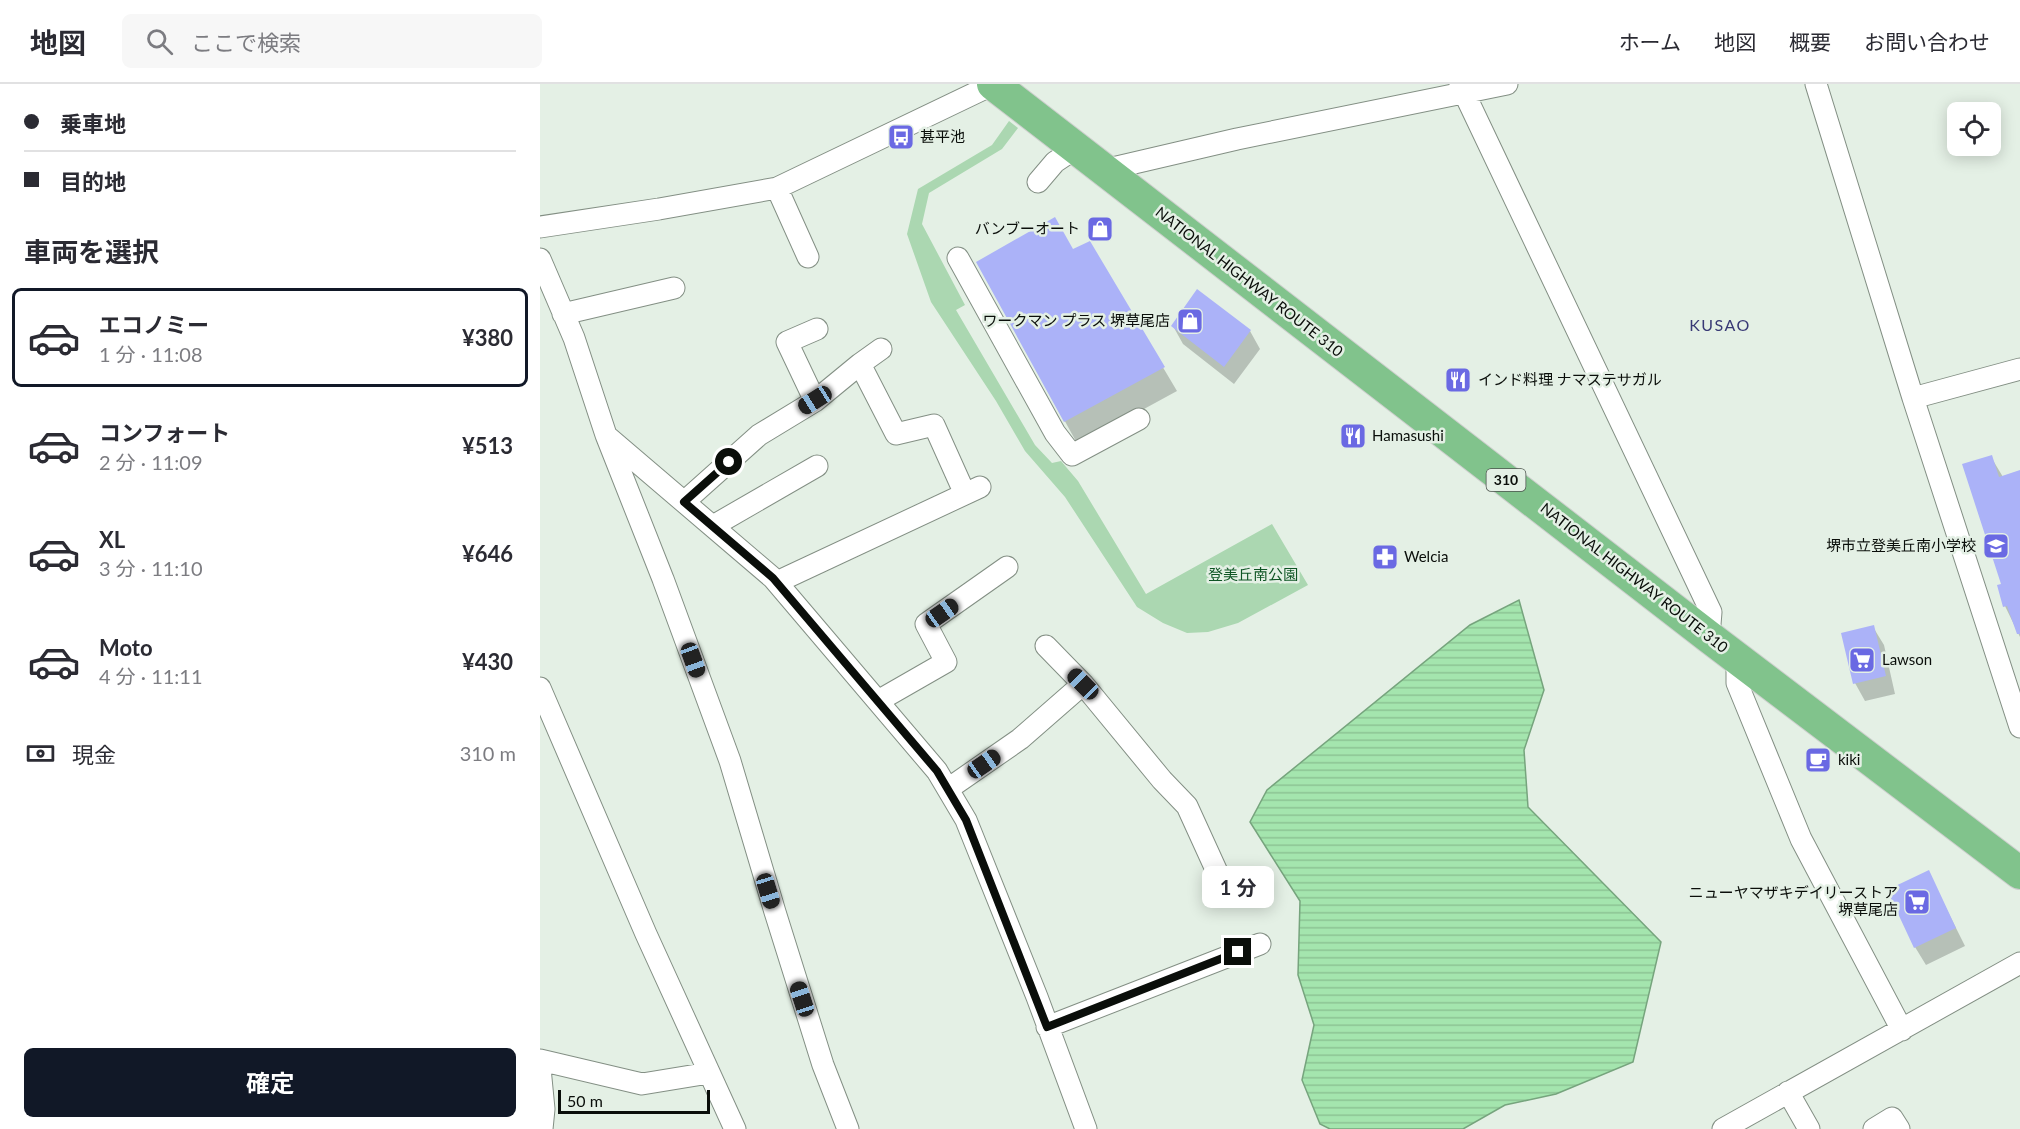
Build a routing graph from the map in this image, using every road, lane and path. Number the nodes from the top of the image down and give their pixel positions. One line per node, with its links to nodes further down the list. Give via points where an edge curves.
1 (993, 84): 5 (highway, NATIONAL HIGHWAY ROUTE 310 / 310); 8 (street)
2 (1507, 84): 4 (street)
3 (1816, 84): 19 (street)
4 (1462, 89): 6 (street); 28 (street, via 1711,612)
5 (1076, 148): 6 (highway, NATIONAL HIGHWAY ROUTE 310 / 310); 7 (street, via 1055,162)
6 (1104, 170): 28 (highway, NATIONAL HIGHWAY ROUTE 310 / 310)
7 (1038, 182)
8 (777, 188): 9 (street); 10 (street)
9 (540, 227)
10 (808, 257)
11 (958, 258): 21 (street, via 1055,433 1072,455)
12 (540, 259): 14 (street)
13 (674, 288): 14 (street)
14 (563, 314): 22 (street)
15 (817, 329): 20 (street, via 787,342)
16 (881, 349): 17 (street)
17 (860, 364): 20 (street); 27 (street, via 896,434 934,425 972,491)
18 (2020, 369): 19 (street)
19 (1913, 399): 34 (street)
20 (815, 400): 24 (street, via 759,435)
21 (1139, 419)
22 (606, 435): 24 (street); 48 (street, via 730,762 823,1065)
23 (818, 466): 25 (street)
24 (684, 502): 25 (street)
25 (712, 526): 27 (street)
26 (1007, 567): 33 (street, via 926,624 946,662)
27 (777, 582): 33 (street)
28 (1709, 637): 30 (highway, NATIONAL HIGHWAY ROUTE 310 / 310)
29 (1046, 646): 31 (street)
30 (1737, 657): 36 (highway, NATIONAL HIGHWAY ROUTE 310 / 310); 41 (street, via 1737,683 1800,839)
31 (1083, 684): 35 (street, via 1020,739); 37 (street, via 1187,806)
32 (540, 688): 44 (street)
33 (878, 701): 35 (street)
34 (2018, 723)
35 (948, 789): 40 (street, via 966,820)
36 (2020, 873)
37 (1218, 874)
38 (1260, 944): 40 (street)
39 (2020, 963): 41 (street)
40 (1047, 1027): 49 (street)
41 (1902, 1030): 45 (street)
42 (540, 1060): 44 (street, via 642,1084)
43 (540, 1068): 46 (street)
44 (709, 1073): 47 (street)
45 (1788, 1092): 50 (street); 51 (street)
46 (542, 1129)
47 (735, 1129)
48 (848, 1129)
49 (1086, 1129)
50 (1723, 1129)
51 (1809, 1129)
52 (1874, 1129): 53 (street, via 1892,1118)
53 (1899, 1129)

